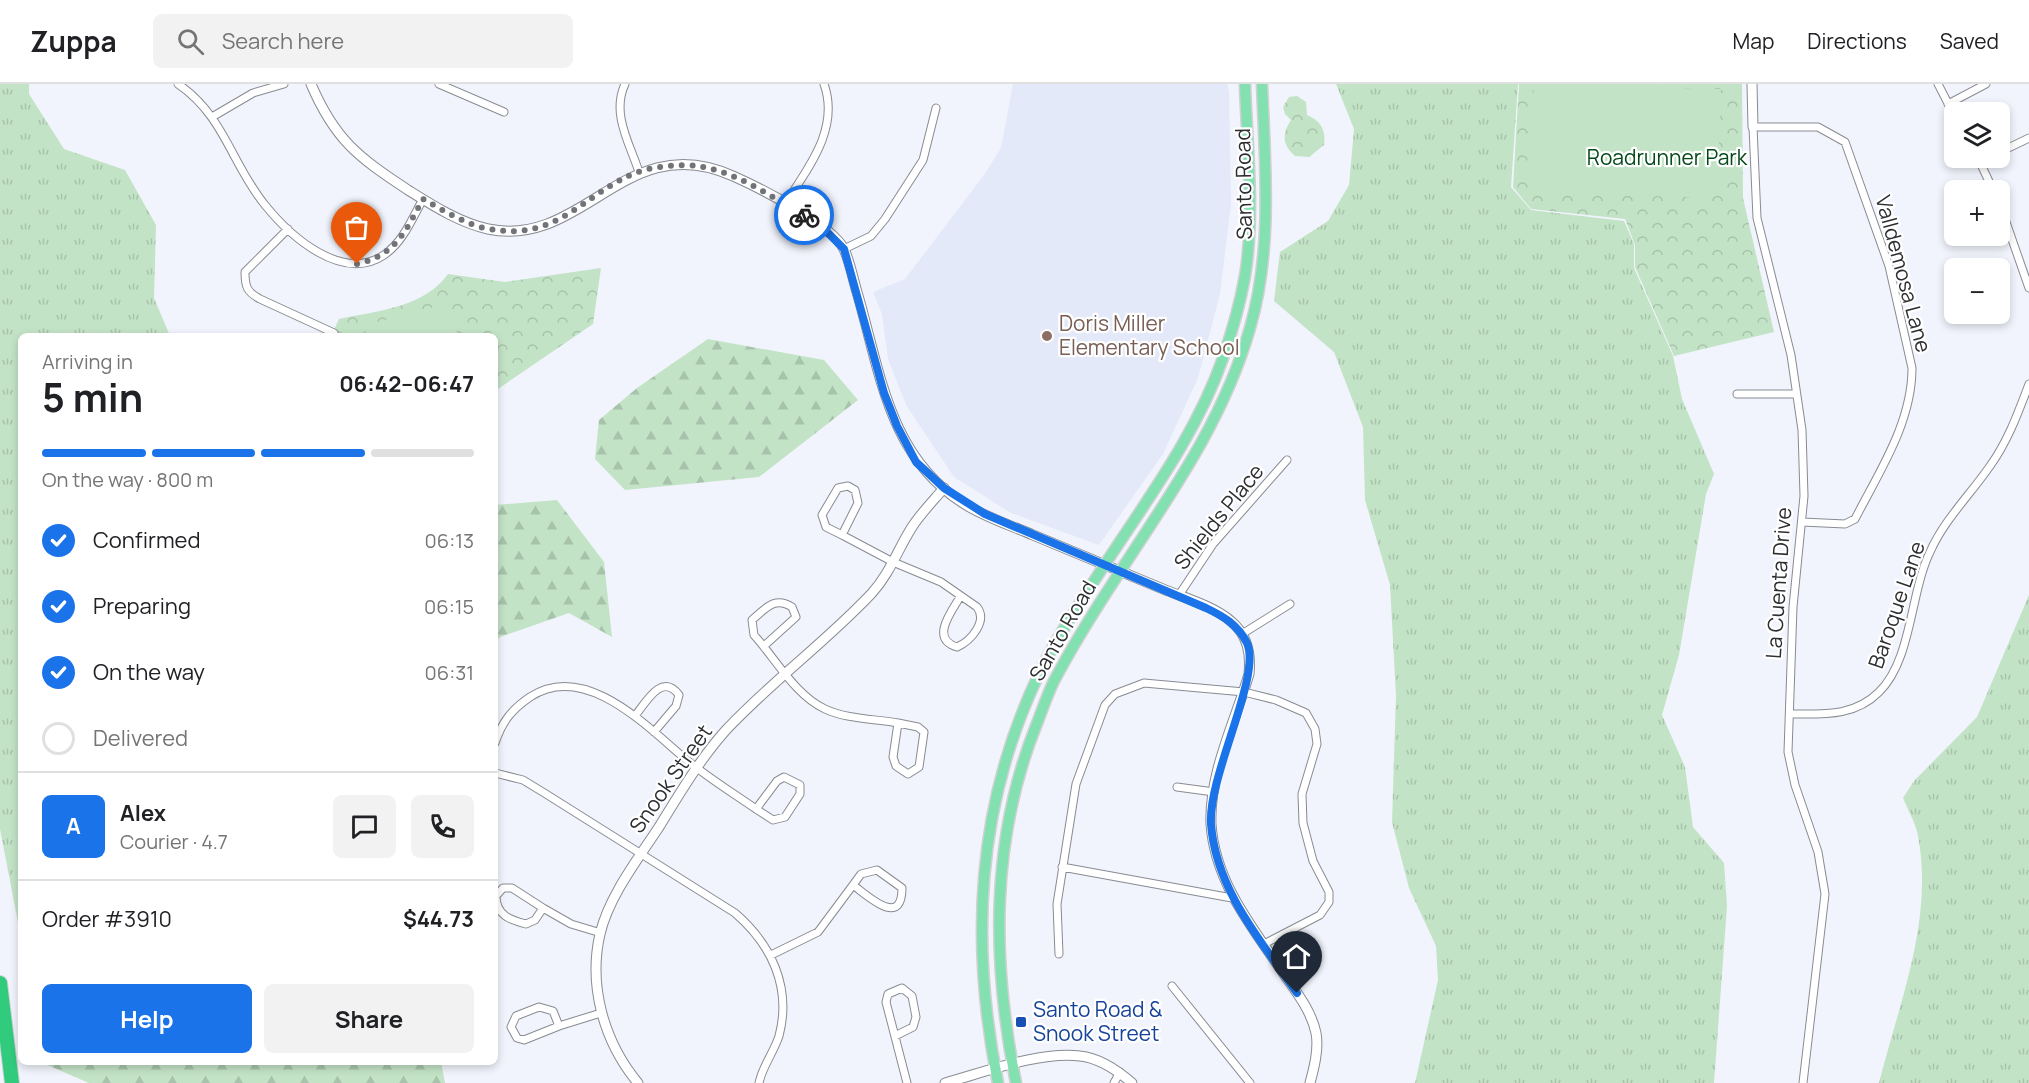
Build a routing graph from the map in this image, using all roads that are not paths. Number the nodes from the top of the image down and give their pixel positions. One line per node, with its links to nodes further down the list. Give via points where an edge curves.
1 (178, 84): 16 (street, via 197,97)
2 (284, 84): 16 (street, via 253,93)
3 (311, 84): 21 (street, via 335,131 355,153)
4 (439, 84): 15 (street)
5 (625, 84): 20 (street, via 620,94 621,122)
6 (824, 84): 22 (street, via 830,119 825,136)
7 (1245, 84): 36 (main road, Santo Road, via 1248,247 1233,326 1202,411)
8 (1262, 84): 37 (main road, Santo Road, via 1265,249 1251,327 1218,415 1180,482)
9 (1752, 84): 17 (street, La Cuenta Drive)
10 (1938, 84): 12 (street)
11 (1986, 84): 13 (street)
12 (1947, 102)
13 (1952, 102)
14 (936, 108): 25 (street, via 923,160 885,219 871,236)
15 (504, 111)
16 (212, 117): 23 (street, via 264,205)
17 (1753, 127): 30 (street, La Cuenta Drive, via 1757,218 1791,355); 33 (street, Valldemosa Lane, via 1818,127 1845,142 1889,266 1912,368 1903,423 1855,519 1845,524)
18 (2029, 138): 19 (street)
19 (2010, 147)
20 (639, 172): 21 (street, via 564,218 527,230 489,229); 22 (street, via 676,166 711,169 732,175)
21 (423, 199): 23 (street, via 391,249 357,264 330,259)
22 (784, 204): 25 (street, via 818,223)
23 (288, 229): 27 (street, via 245,272 248,293)
24 (2010, 234): 26 (street)
25 (844, 249): 32 (street, via 897,426 916,462)
26 (2029, 288)
27 (334, 333)
28 (2029, 384): 45 (street, Baroque Lane, via 2013,427 1991,465 1930,552 1916,588 1900,659 1886,685 1858,707 1838,714)
29 (1737, 394): 30 (street)
30 (1796, 394): 33 (street, La Cuenta Drive, via 1802,430)
31 (1287, 459): 38 (street, Shields Place, via 1213,544)
32 (944, 488): 35 (street, Snook Street, via 913,526); 36 (street, via 985,514)
33 (1802, 522): 45 (street, La Cuenta Drive, via 1793,607)
34 (842, 535): 34 (street, via 858,503 855,490 848,486 838,488 822,515 826,527); 35 (street)
35 (893, 562): 39 (street, via 931,576); 43 (street, Snook Street, via 884,580)
36 (1105, 565): 37 (street); 72 (main road, Santo Road, via 1038,675 1004,764 990,827 980,936 987,1023)
37 (1121, 571): 38 (street); 71 (main road, Santo Road, via 1053,683 1020,770 1006,833 997,935)
38 (1179, 595): 41 (street, via 1218,613)
39 (960, 597): 39 (street, via 944,623 943,635 950,645 957,647 966,643 981,622 977,607)
40 (1290, 604): 41 (street)
41 (1242, 634): 44 (street, via 1250,662)
42 (764, 646): 42 (street, via 796,617 792,607 784,602 774,602 752,620 754,635); 43 (street)
43 (786, 673): 47 (street, via 806,697 824,709); 50 (street, Snook Street, via 726,730)
44 (1244, 692): 53 (street); 56 (street, via 1144,683 1115,694 1095,727 1076,784); 63 (street, via 1299,709 1315,729 1317,744 1302,794 1303,823 1313,861 1329,892 1329,902 1320,915)
45 (1790, 714): 85 (street, La Cuenta Drive, via 1788,752 1818,852 1825,894)
46 (635, 716): 48 (street); 48 (street, via 659,687 674,688 679,695 676,706); 49 (street, via 596,693 558,688 536,693 513,709)
47 (898, 723): 47 (street, via 893,757 896,766 908,774 919,767 924,732)
48 (654, 732): 50 (street)
49 (498, 736)
50 (696, 768): 54 (street); 55 (street, Snook Street)
51 (498, 775): 55 (street, via 522,780)
52 (1177, 787): 53 (street)
53 (1214, 792): 59 (street, via 1211,823 1217,860)
54 (756, 809): 54 (street, via 780,820 800,794 800,785 784,777)
55 (642, 854): 62 (street, Snook Street); 65 (street, via 735,913)
56 (1062, 867): 59 (street); 64 (street, via 1057,904)
57 (853, 885): 57 (street, via 881,906 897,906 902,898 900,885 877,870 867,871); 65 (street, via 818,932)
58 (498, 894): 60 (street, via 503,888 512,888)
59 (1232, 898): 63 (street)
60 (543, 908): 61 (street, via 535,920 526,924); 62 (street, via 571,924)
61 (498, 909)
62 (601, 933): 68 (street, Snook Street, via 597,971)
63 (1264, 944): 84 (street, via 1306,1006 1316,1034)
64 (1059, 954)
65 (771, 955): 76 (street, via 783,1018)
66 (0, 983): 74 (highway)
67 (1172, 986): 83 (street)
68 (601, 1013): 69 (street); 75 (street, Snook Street, via 609,1036)
69 (559, 1026): 69 (street, via 553,1011 539,1007 516,1016 511,1027 513,1034 525,1040)
70 (895, 1036): 70 (street, via 913,1027 915,1017 912,996 902,988 888,994 886,1002); 77 (street)
71 (1012, 1065): 72 (street); 73 (street, via 1081,1056); 80 (main road, Santo Road)
72 (996, 1069): 78 (street); 79 (main road, Santo Road)
73 (1120, 1072): 81 (street); 82 (street)
74 (12, 1083)
75 (638, 1083)
76 (759, 1083)
77 (907, 1083)
78 (945, 1083)
79 (998, 1083)
80 (1016, 1083)
81 (1114, 1083)
82 (1132, 1083)
83 (1250, 1083)
84 (1310, 1083)
85 (1803, 1083)

